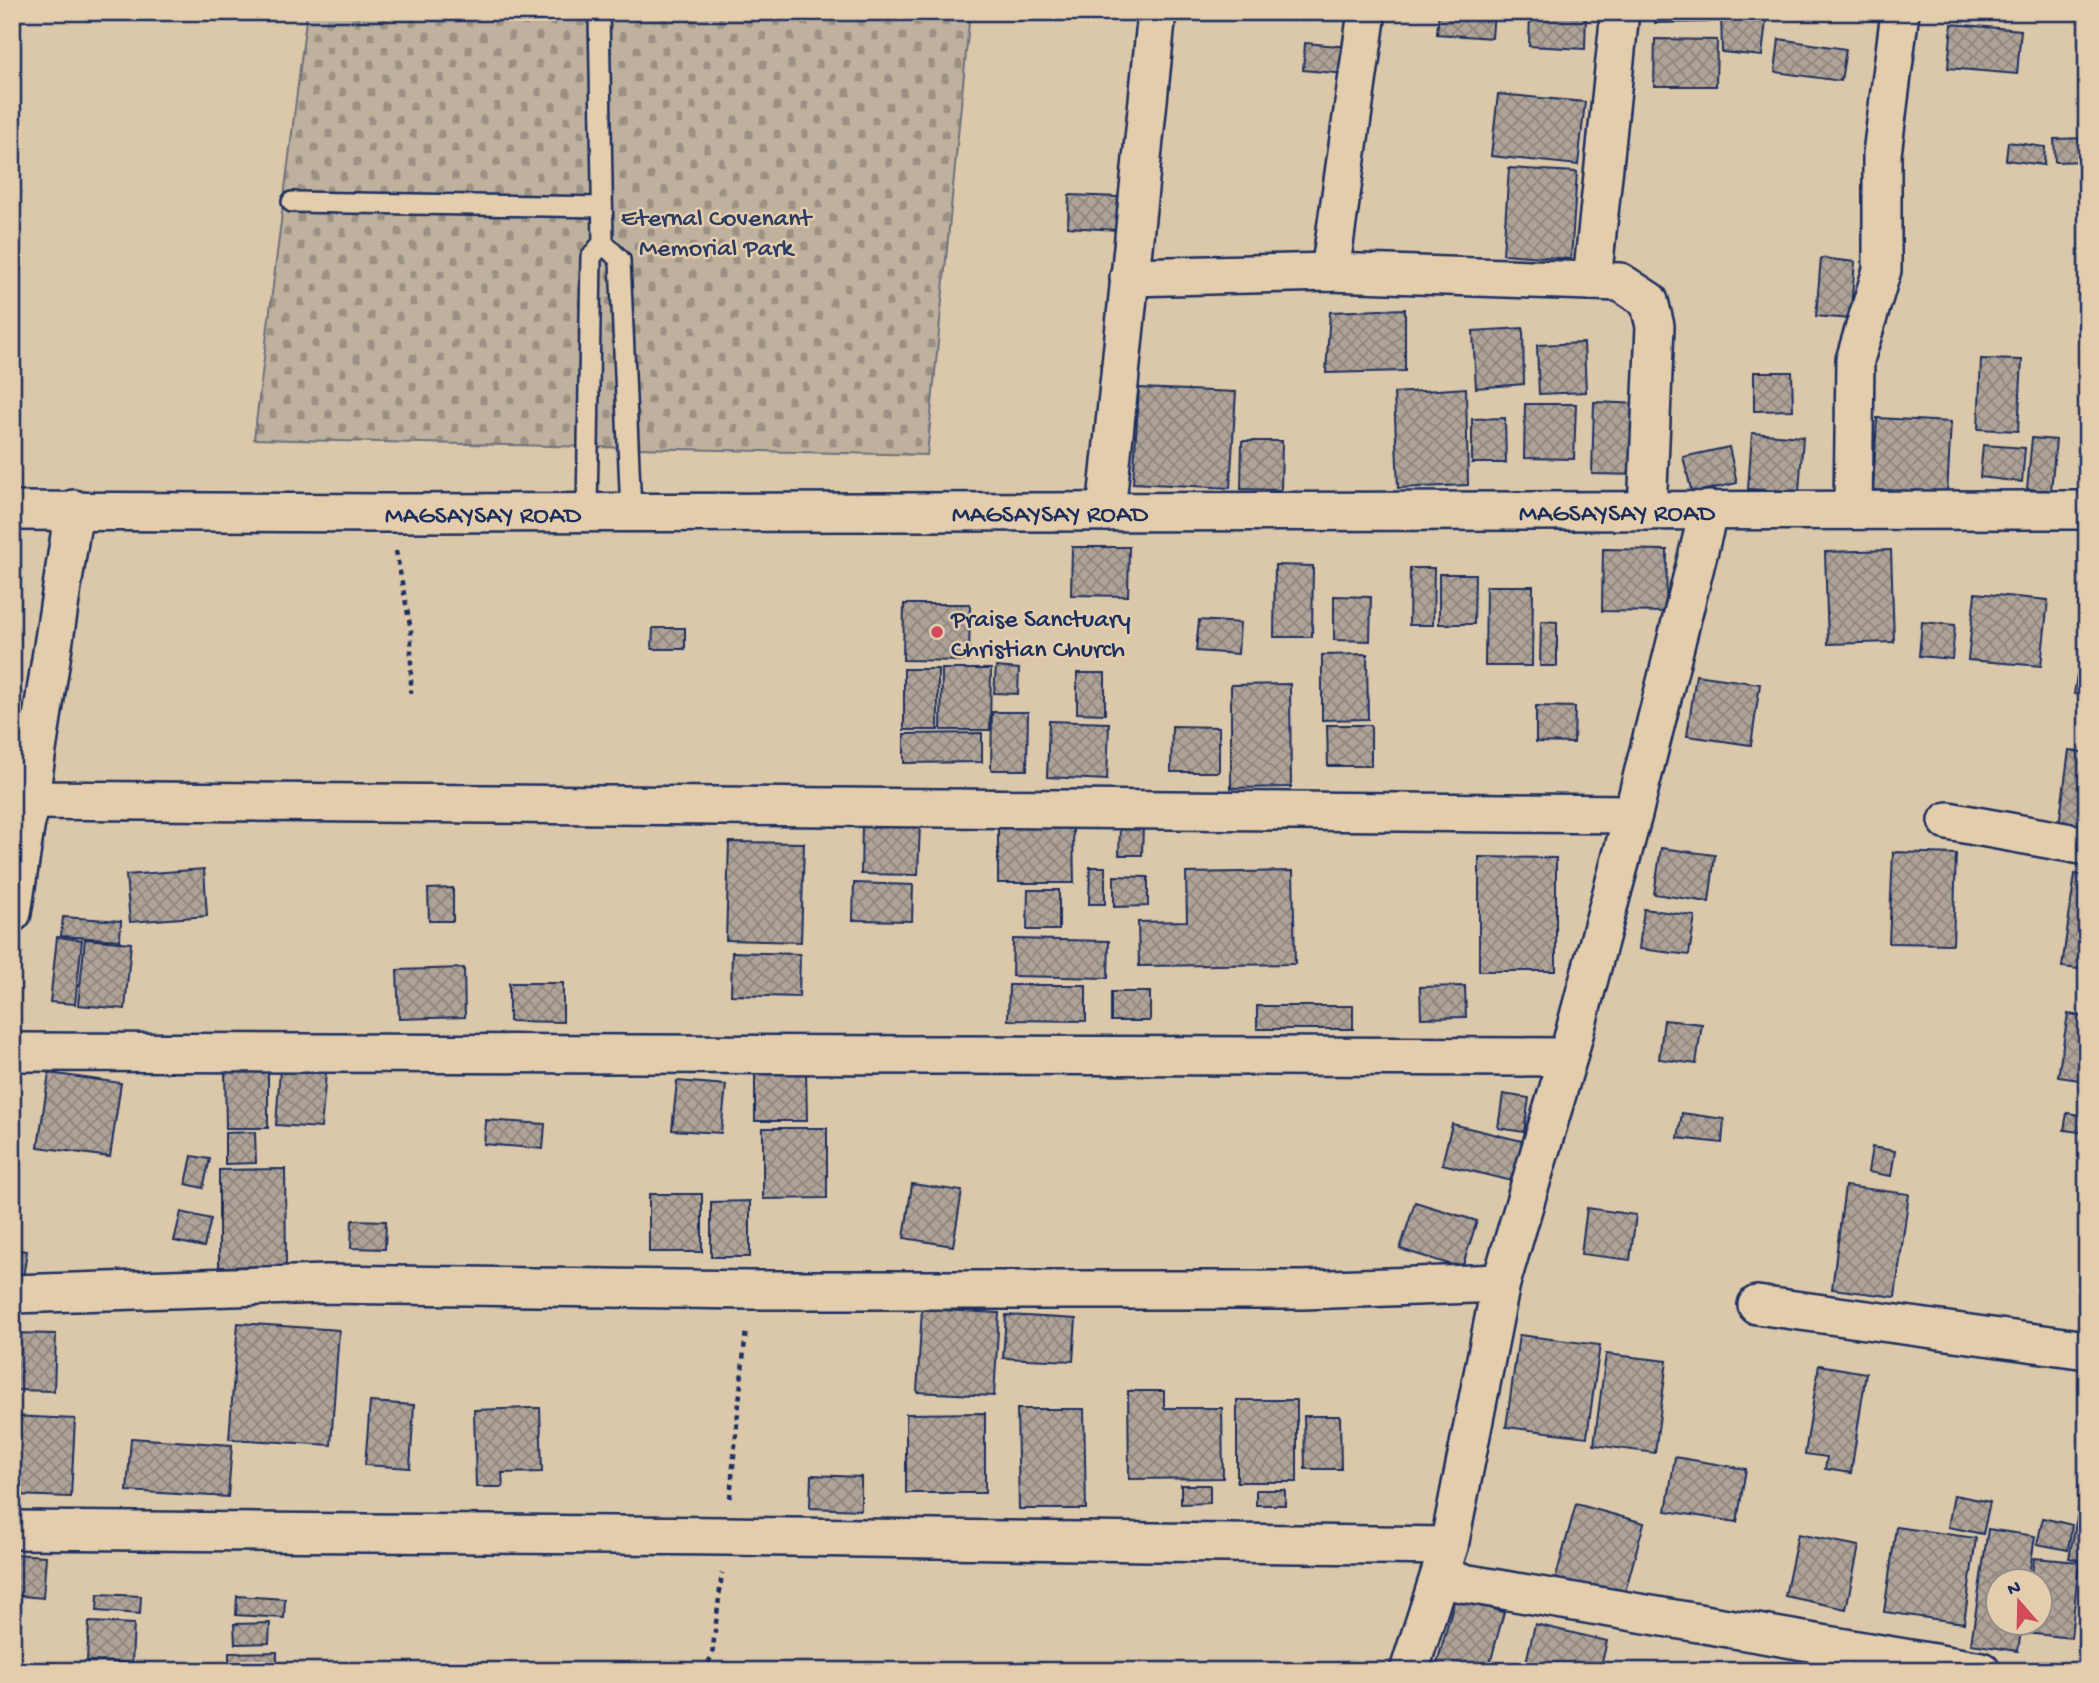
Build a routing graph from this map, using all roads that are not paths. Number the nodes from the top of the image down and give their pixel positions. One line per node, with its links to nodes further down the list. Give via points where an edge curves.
1 (599, 12): 7 (lane)
2 (1157, 12): 10 (street)
3 (1367, 12): 9 (street)
4 (1620, 12): 11 (street)
5 (1900, 12): 14 (street, via 1882,154 1882,270 1855,360)
6 (292, 202): 7 (lane)
7 (602, 207): 8 (lane)
8 (603, 243): 18 (lane, via 591,257); 19 (lane, via 620,260)
9 (1330, 272): 10 (street); 11 (street)
10 (1129, 277): 20 (street)
11 (1592, 281): 17 (street, via 1620,282 1649,301 1655,326)
12 (74, 509): 16 (street, MAGSAYSAY ROAD); 18 (street, MAGSAYSAY ROAD); 21 (street)
13 (1709, 510): 14 (street, MAGSAYSAY ROAD); 17 (street, MAGSAYSAY ROAD); 22 (street)
14 (1853, 510): 15 (street, MAGSAYSAY ROAD)
15 (2087, 510)
16 (12, 511)
17 (1647, 511): 20 (street, MAGSAYSAY ROAD)
18 (587, 512): 19 (street, MAGSAYSAY ROAD)
19 (631, 512): 20 (street, MAGSAYSAY ROAD)
20 (1106, 512)
21 (29, 800): 22 (street); 25 (street)
22 (1633, 814): 27 (street)
23 (1948, 821): 24 (street)
24 (2087, 846)
25 (12, 913)
26 (12, 1052): 27 (street)
27 (1568, 1057): 28 (street)
28 (1501, 1283): 29 (street, via 1303,1290 326,1284); 33 (street)
29 (12, 1294)
30 (1757, 1305): 31 (street)
31 (2087, 1350)
32 (12, 1530): 33 (street, via 726,1536)
33 (1444, 1562): 34 (street); 35 (street)
34 (1409, 1671)
35 (1981, 1671)

